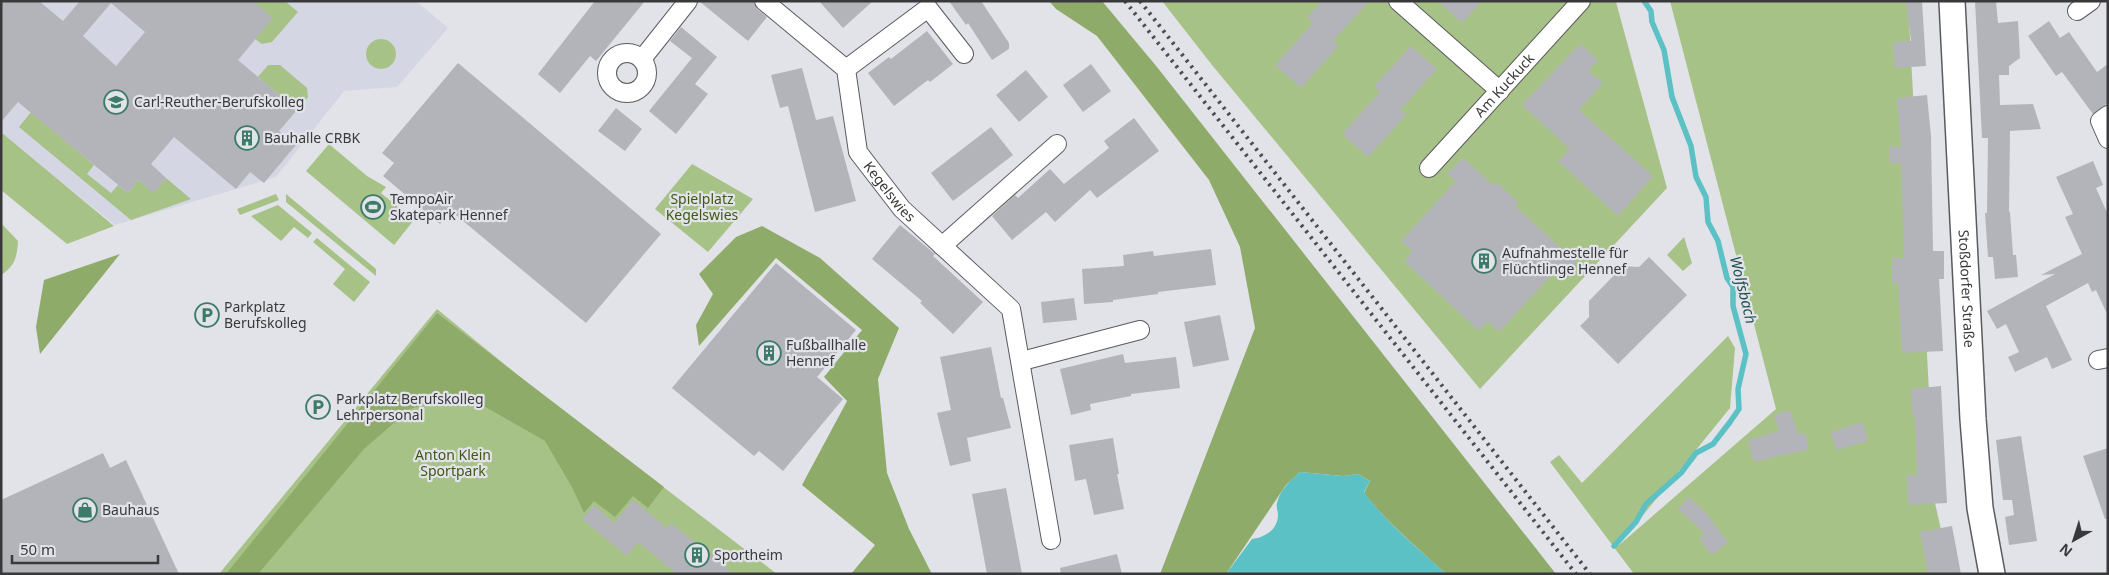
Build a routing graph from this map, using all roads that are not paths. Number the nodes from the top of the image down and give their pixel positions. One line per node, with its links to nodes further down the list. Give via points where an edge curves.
1 (688, 1): 10 (street)
2 (764, 1): 11 (street)
3 (1398, 1): 12 (street)
4 (1581, 1): 12 (street, Am Kuckuck)
5 (1952, 1): 21 (main road, Stoßdorfer Straße, via 1980,508)
6 (2091, 1): 8 (street)
7 (926, 4): 9 (street); 11 (street)
8 (2077, 11)
9 (964, 54)
10 (642, 59): 10 (street, via 647,71 640,88 627,93 611,91 608,71 613,59 630,53)
11 (846, 69): 17 (street, Kegelswies, via 858,152 902,209)
12 (1500, 91): 16 (street, Am Kuckuck)
13 (2108, 115): 14 (street, via 2100,121)
14 (2108, 139)
15 (1057, 144): 17 (street)
16 (1429, 168)
17 (942, 246): 19 (street, Kegelswies, via 1012,309)
18 (1140, 330): 19 (street)
19 (1022, 362): 20 (street, Kegelswies)
20 (1051, 540)
21 (1992, 574)

